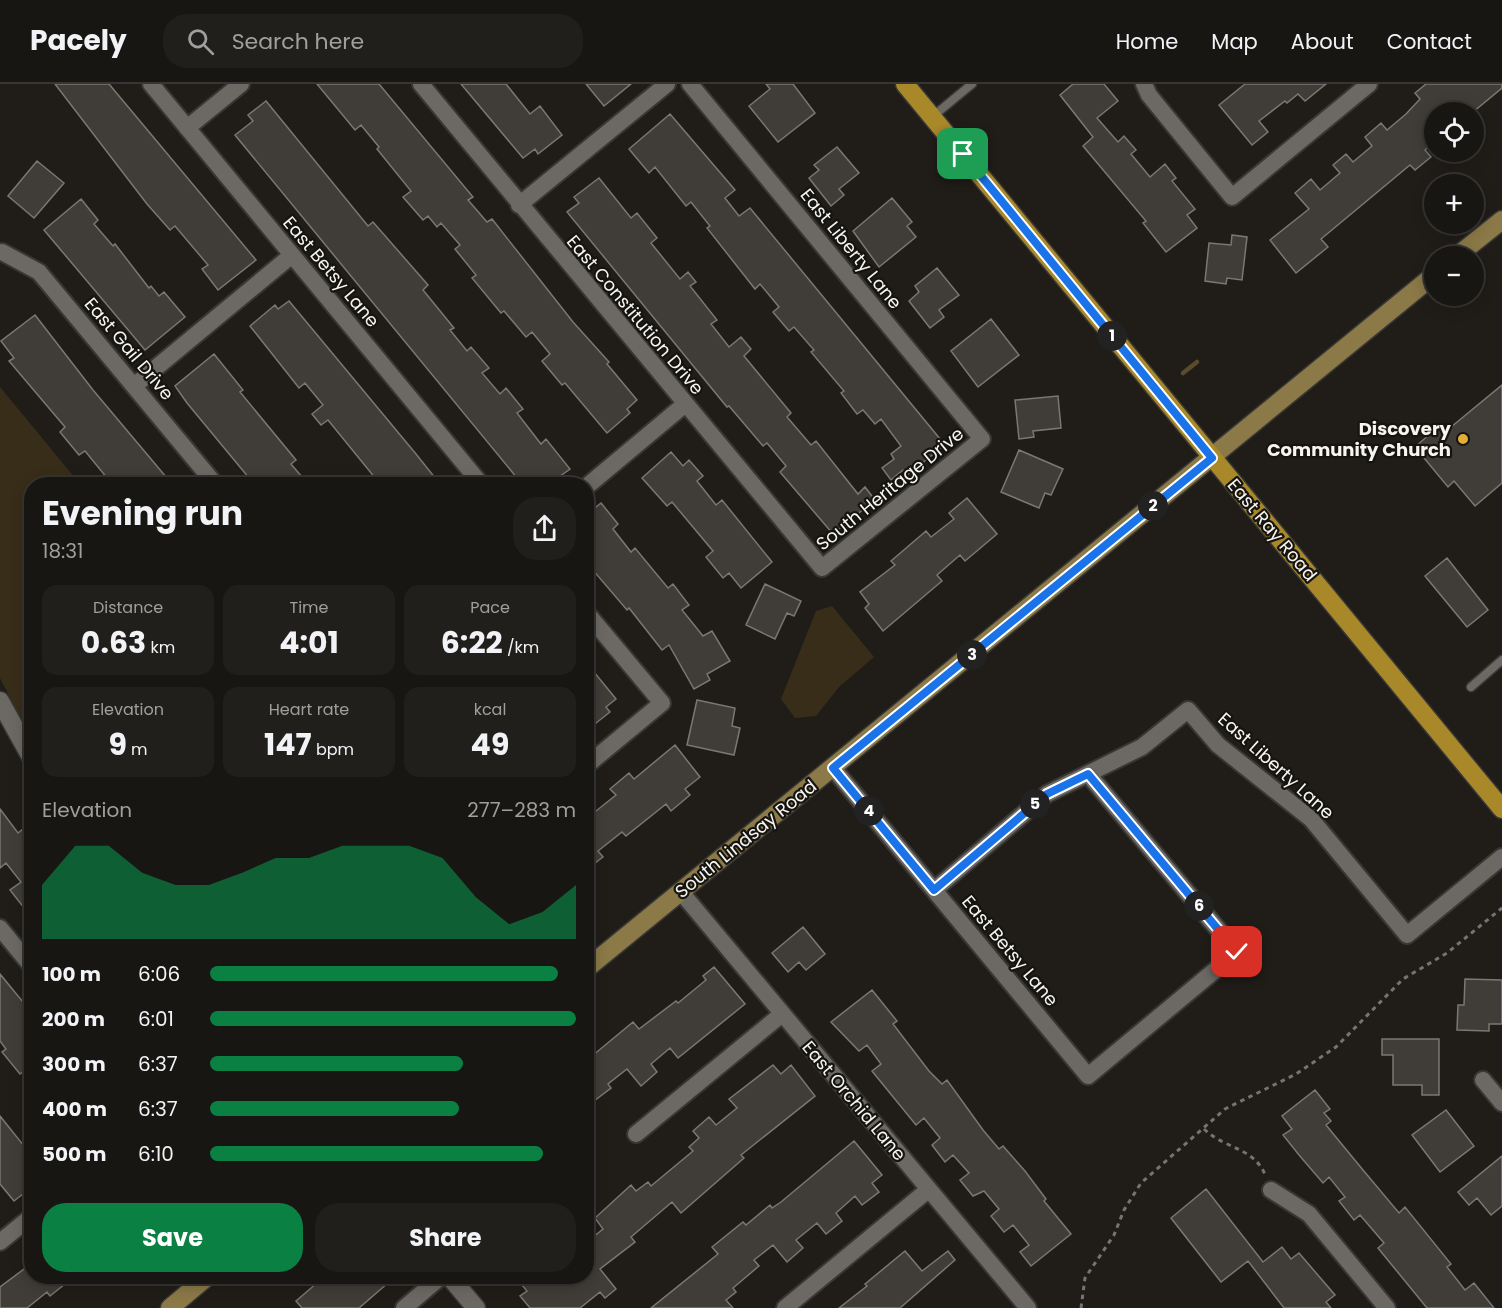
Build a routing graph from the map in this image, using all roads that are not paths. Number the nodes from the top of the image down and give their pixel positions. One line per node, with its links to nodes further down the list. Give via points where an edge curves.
1 (151, 84): 11 (street, East Betsy Lane)
2 (241, 84): 11 (street)
3 (421, 84): 12 (street, East Constitution Drive)
4 (667, 84): 12 (street)
5 (690, 84): 20 (street, East Liberty Lane)
6 (905, 84): 10 (main road, East Ray Road)
7 (972, 84): 10 (lane)
8 (1144, 84): 9 (street, via 1232,197)
9 (1369, 84)
10 (932, 117): 21 (main road, East Ray Road)
11 (187, 128): 16 (street, East Betsy Lane)
12 (519, 205): 19 (street, East Constitution Drive)
13 (1502, 220): 14 (main road)
14 (1470, 246)
15 (2, 252): 18 (street, East Gail Drive, via 39,272)
16 (292, 255): 18 (street); 23 (street, East Betsy Lane)
17 (1424, 283): 21 (main road, South Lindsay Road)
18 (134, 386): 22 (street, East Gail Drive)
19 (684, 405): 24 (street); 25 (street, East Constitution Drive)
20 (982, 439): 25 (street, South Heritage Drive)
21 (1212, 458): 32 (main road, South Lindsay Road); 34 (main road, East Ray Road)
22 (209, 477)
23 (475, 477)
24 (594, 480)
25 (822, 568)
26 (594, 622): 31 (street, via 662,703)
27 (1502, 660): 28 (lane)
28 (1471, 687)
29 (0, 701): 30 (street)
30 (24, 744)
31 (594, 759)
32 (833, 768): 36 (street, East Betsy Lane); 37 (main road, South Lindsay Road)
33 (1088, 774): 35 (street, East Liberty Lane, via 1142,747 1188,710 1218,745 1311,819 1407,935); 36 (street, via 1047,794); 36 (street, East Betsy Lane, via 1237,952 1088,1076)
34 (1502, 809)
35 (1502, 857)
36 (934, 890)
37 (681, 892): 40 (main road, South Lindsay Road); 41 (street, East Orchid Lane)
38 (0, 928): 39 (street)
39 (24, 957)
40 (594, 963)
41 (782, 1014): 44 (street); 45 (street, East Orchid Lane)
42 (1483, 1080): 43 (street)
43 (1502, 1103)
44 (636, 1134)
45 (928, 1190): 55 (street); 56 (street, East Orchid Lane)
46 (1271, 1190): 57 (street, via 1309,1214)
47 (24, 1221): 48 (street)
48 (2, 1236)
49 (199, 1284): 52 (main road)
50 (432, 1284): 53 (street)
51 (456, 1284): 54 (street)
52 (176, 1306)
53 (404, 1308)
54 (476, 1308)
55 (785, 1308)
56 (1028, 1308)
57 (1387, 1308)

